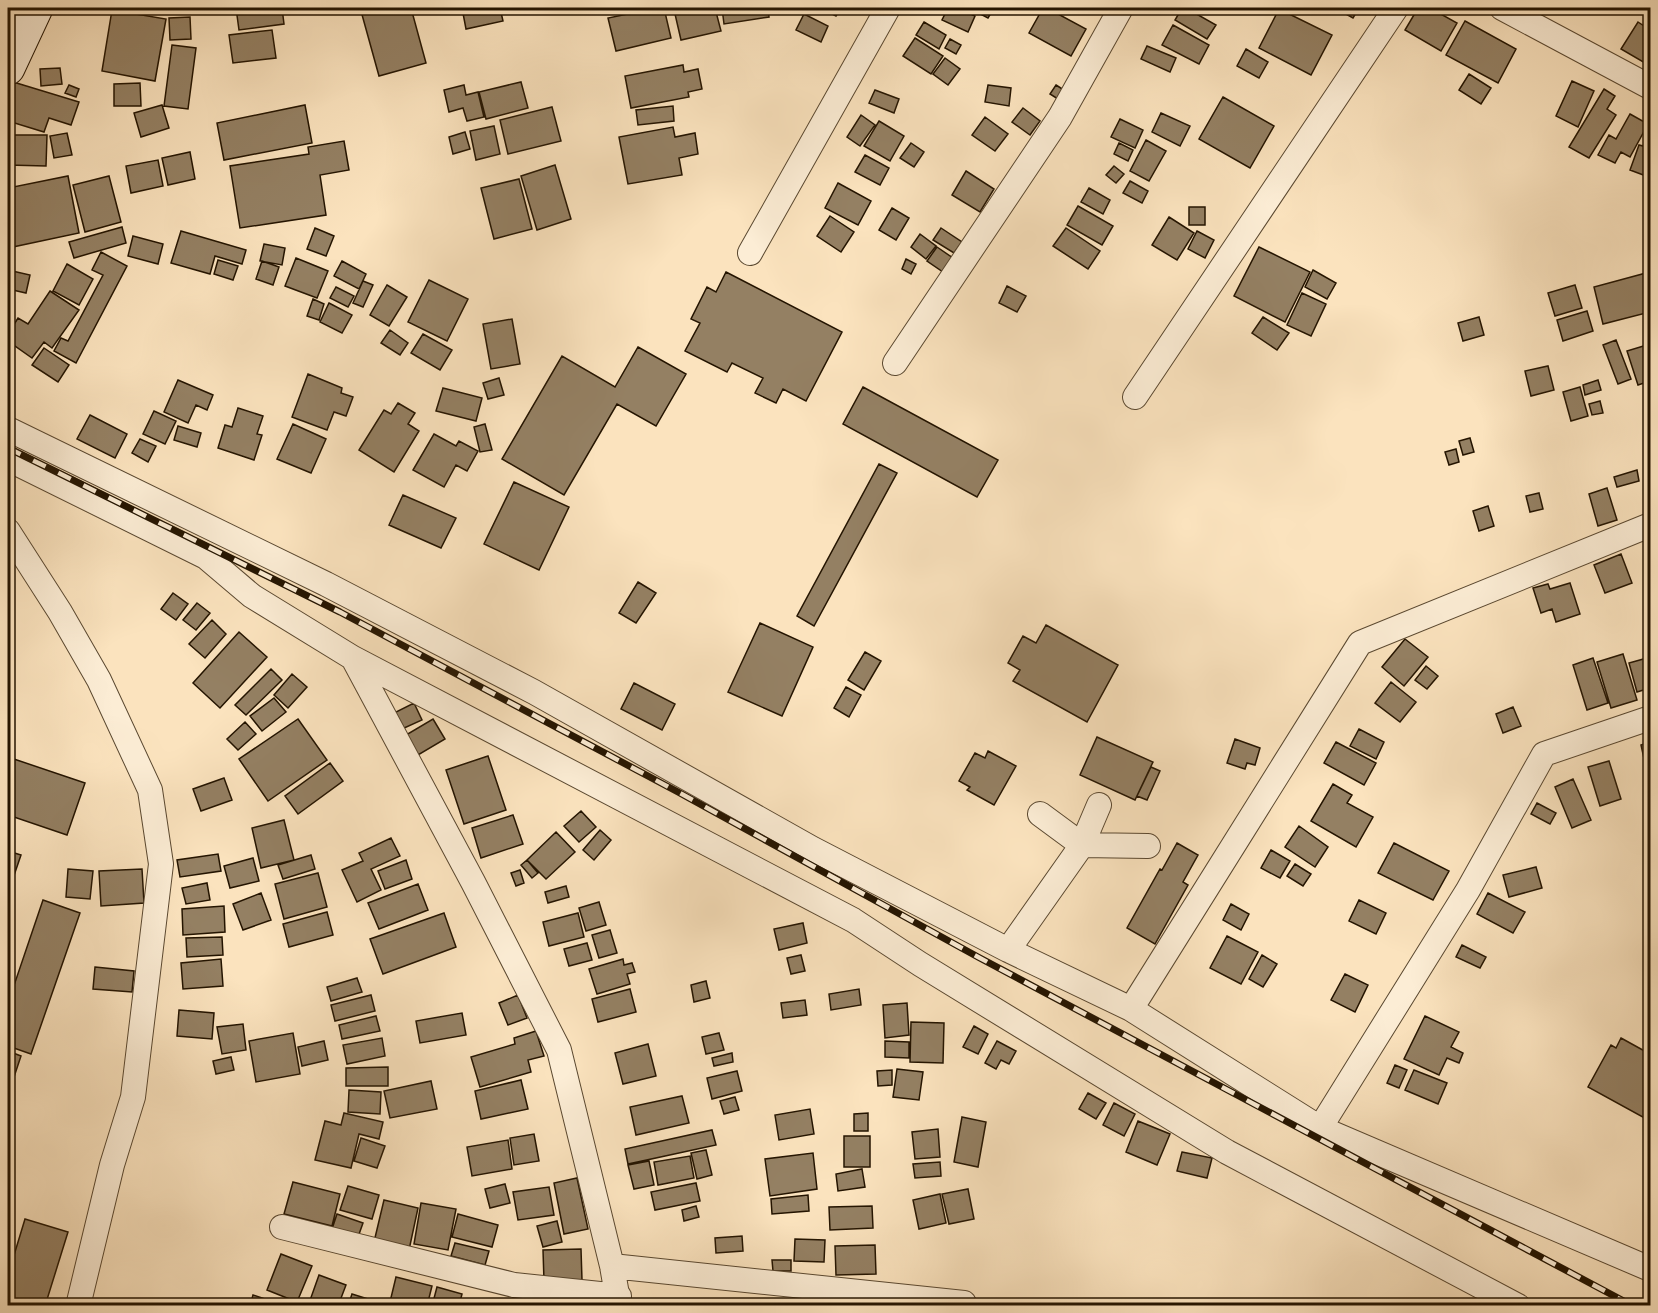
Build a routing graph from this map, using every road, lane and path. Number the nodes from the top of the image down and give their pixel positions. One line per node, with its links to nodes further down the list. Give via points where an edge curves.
1 (888, 8): 8 (street)
2 (1121, 8): 9 (street, via 1060,117)
3 (1396, 8): 10 (street)
4 (1502, 8): 7 (street)
5 (31, 9): 6 (street)
6 (8, 68)
7 (1650, 87)
8 (750, 253)
9 (895, 363)
10 (1135, 397)
11 (8, 429): 21 (street, via 327,584 534,692 813,849)
12 (8, 459): 15 (street, via 206,557 252,596)
13 (1650, 525): 22 (street, via 1360,643)
14 (8, 531): 29 (street, via 99,680 150,790 161,864 133,1097)
15 (353, 658): 25 (street, via 559,1050); 30 (street, via 853,920 1227,1152)
16 (1650, 718): 23 (street, via 1544,753 1468,890)
17 (1099, 805): 19 (street)
18 (1040, 814): 19 (street)
19 (1082, 844): 20 (street); 21 (street)
20 (1148, 846)
21 (1008, 950): 22 (street)
22 (1131, 1009): 23 (street)
23 (1320, 1128): 26 (street)
24 (282, 1227): 27 (street, via 514,1285)
25 (612, 1266): 27 (street); 28 (street)
26 (1650, 1269)
27 (619, 1301)
28 (964, 1303)
29 (78, 1305)
30 (1518, 1305)

